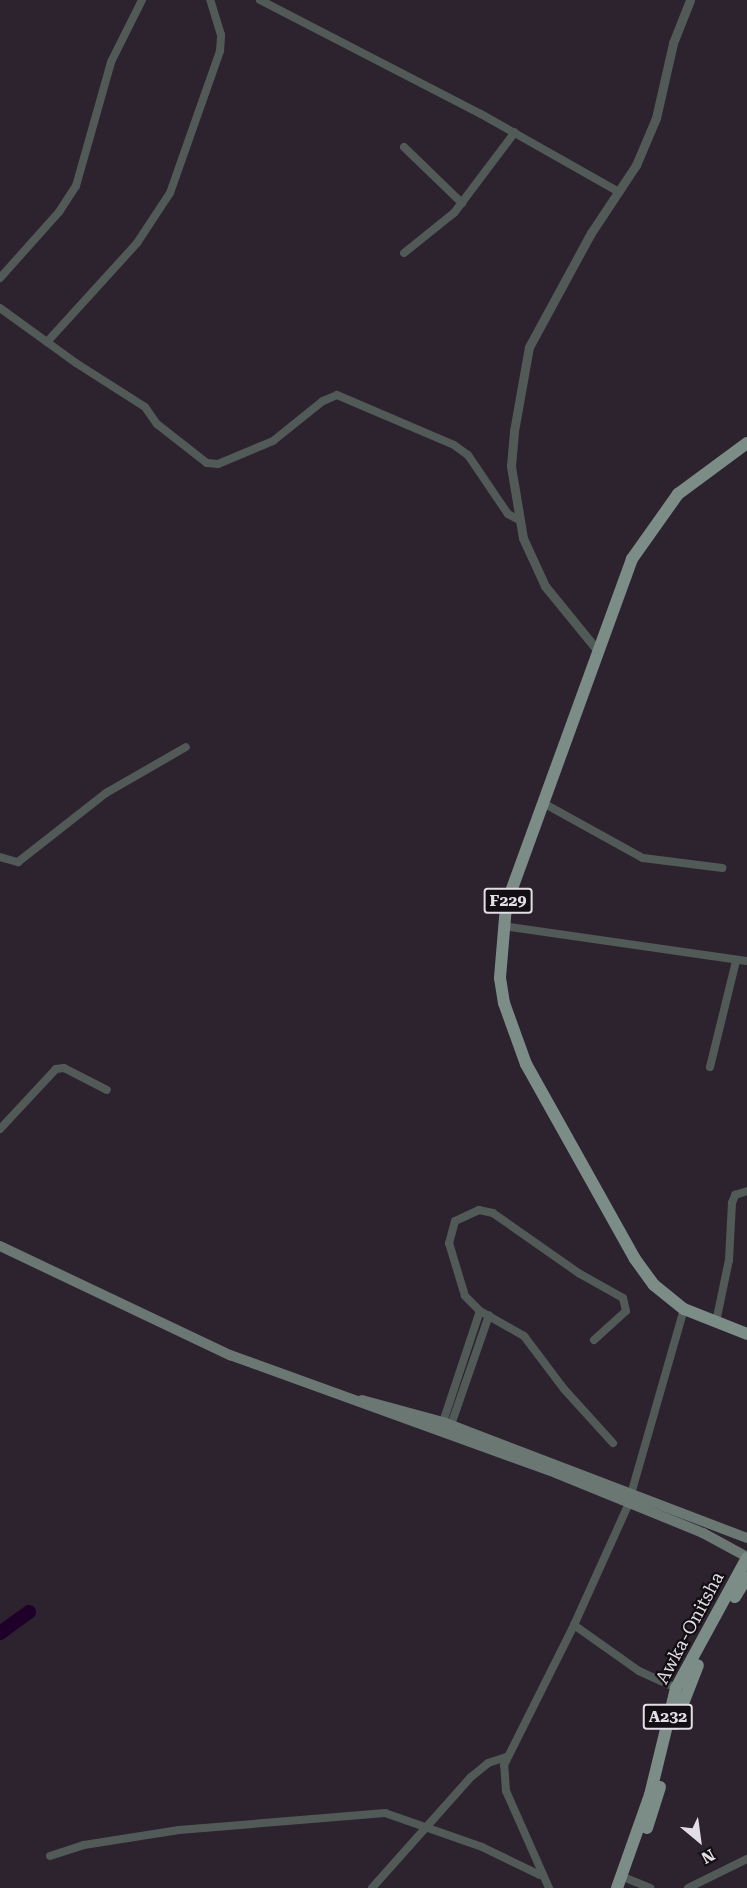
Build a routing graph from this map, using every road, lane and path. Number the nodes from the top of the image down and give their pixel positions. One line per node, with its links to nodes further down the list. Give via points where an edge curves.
1 (142, 0): 10 (street, via 111,62 76,186)
2 (210, 0): 12 (street, via 221,35 220,51 170,193 137,243)
3 (260, 0): 5 (street)
4 (690, 0): 7 (street, via 673,43 656,118)
5 (515, 132): 7 (street); 8 (street)
6 (404, 147): 8 (street)
7 (619, 192): 14 (street, via 591,233 529,347 511,466)
8 (462, 203): 9 (street)
9 (404, 253)
10 (0, 278)
11 (0, 308): 12 (street)
12 (47, 342): 14 (street, via 145,407 158,424 207,462 218,465 273,441 337,395 461,450 508,514)
13 (747, 443): 15 (main road, F229, via 704,472 666,510 632,559)
14 (519, 520): 15 (street, via 533,566)
15 (598, 651): 17 (main road, F229)
16 (186, 747): 18 (street, via 119,784 18,862)
17 (545, 804): 19 (street, via 643,858); 20 (main road, F229, via 510,896)
18 (0, 857)
19 (722, 868)
20 (503, 926): 21 (street); 28 (main road, F229, via 500,978 504,1004 526,1064 635,1259 654,1285)
21 (736, 961): 22 (street); 23 (street)
22 (747, 961)
23 (710, 1067)
24 (106, 1090): 25 (street, via 64,1068 56,1069)
25 (0, 1129)
26 (747, 1191): 31 (street, via 735,1195 732,1203 729,1260)
27 (0, 1246): 34 (main road, via 165,1327)
28 (684, 1309): 31 (main road, F229); 37 (street)
29 (480, 1311): 30 (street); 33 (street, via 465,1296 450,1243 455,1221 478,1210 493,1214 580,1274 623,1298 626,1311); 35 (street)
30 (489, 1315): 35 (street); 36 (street, via 524,1336 564,1389)
31 (716, 1322): 32 (main road, F229)
32 (747, 1334)
33 (594, 1340)
34 (344, 1398): 35 (main road, via 378,1402); 37 (main road)
35 (447, 1424): 37 (main road)
36 (613, 1443)
37 (630, 1499): 38 (main road); 39 (main road, via 722,1541); 41 (street)
38 (747, 1538)
39 (747, 1558): 42 (main road, Awka-Onitsha / A232)
40 (747, 1577): 48 (main road, Awka-Onitsha / A232, via 683,1695 656,1804)
41 (574, 1626): 42 (street, via 639,1671); 43 (street)
42 (676, 1688): 51 (main road, Awka-Onitsha / A232, via 650,1795)
43 (507, 1757): 44 (street, via 488,1762); 47 (street, via 503,1775 506,1791)
44 (428, 1826): 45 (street, via 385,1813 365,1812 179,1830 84,1845); 47 (street); 49 (street)
45 (50, 1856)
46 (747, 1859): 53 (street)
47 (540, 1875): 50 (street)
48 (626, 1883): 52 (street)
49 (372, 1888)
50 (549, 1888)
51 (617, 1888)
52 (650, 1888)
53 (688, 1888)

